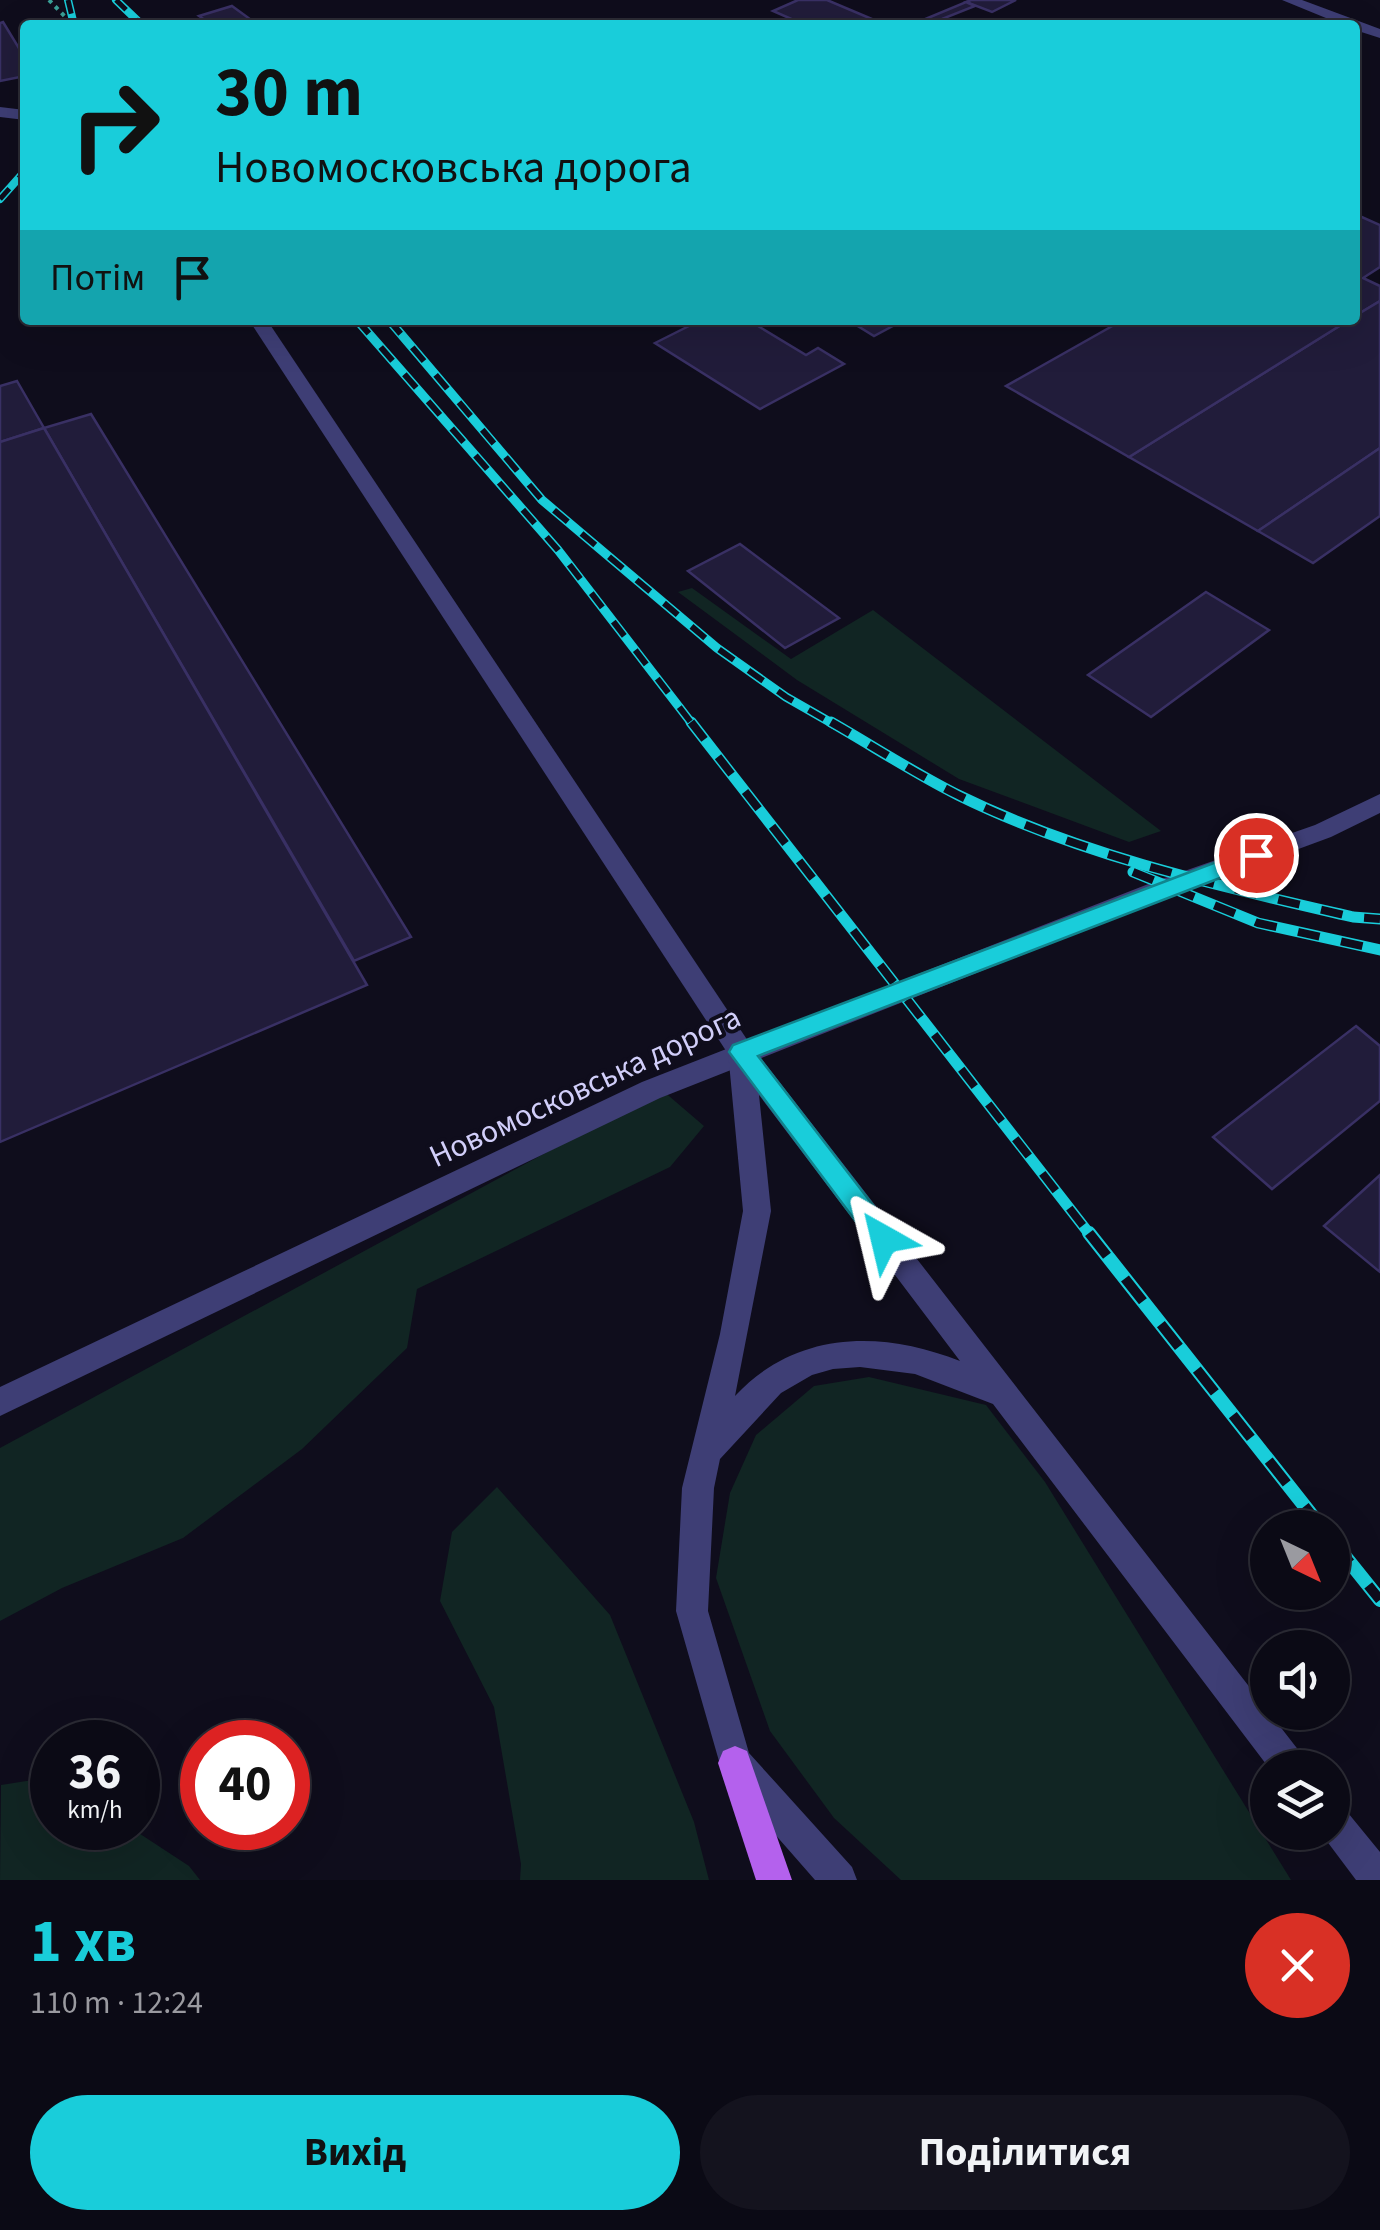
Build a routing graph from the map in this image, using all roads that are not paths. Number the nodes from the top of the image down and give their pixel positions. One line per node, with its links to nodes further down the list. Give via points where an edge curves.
1 (1288, 0): 2 (street)
2 (1342, 20)
3 (261, 325): 5 (street)
4 (1380, 804): 5 (street, Новомосковська дорога)
5 (741, 1052): 6 (street); 7 (street, Новомосковська дорога); 8 (street, via 758,1211)
6 (1002, 1395): 8 (street, via 952,1369 910,1358 874,1352 823,1358 780,1376); 9 (street)
7 (0, 1402)
8 (707, 1454): 10 (street, via 698,1488 692,1611)
9 (1278, 1750)
10 (735, 1763): 12 (main road); 13 (street)
11 (1350, 1843): 14 (street)
12 (774, 1880)
13 (839, 1880)
14 (1379, 1880)

